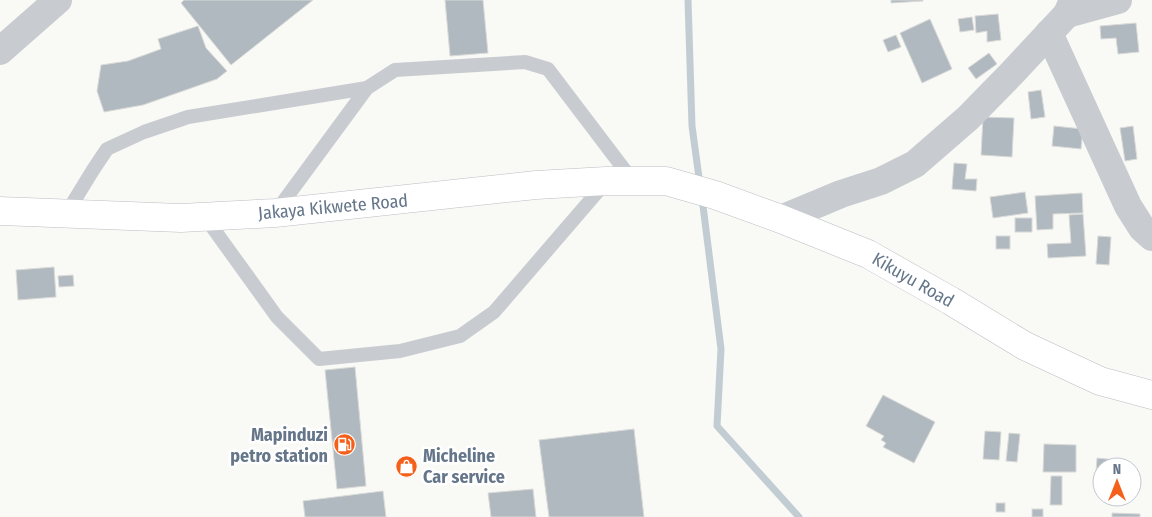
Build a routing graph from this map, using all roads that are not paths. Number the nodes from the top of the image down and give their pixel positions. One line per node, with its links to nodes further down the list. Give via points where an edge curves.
1 (58, 0): 4 (street)
2 (1118, 0): 3 (street)
3 (1063, 16): 13 (street, via 968,118 915,164 881,181); 14 (street, via 1128,206)
4 (0, 51)
5 (367, 88): 7 (lane, via 395,70 525,62 548,69); 10 (lane, via 188,117 144,132 108,149); 11 (lane)
6 (606, 181): 7 (main road, Jakaya Kikwete Road); 11 (main road, Jakaya Kikwete Road, via 536,185); 12 (lane, via 494,312 460,336 400,351 319,359 277,316)
7 (634, 181): 8 (main road, Jakaya Kikwete Road)
8 (666, 181): 13 (main road, Kikuyu Road)
9 (0, 211): 10 (main road, Jakaya Kikwete Road)
10 (66, 214): 12 (main road, Jakaya Kikwete Road)
11 (275, 214): 12 (main road, Jakaya Kikwete Road)
12 (205, 217)
13 (781, 218): 15 (main road, Kikuyu Road, via 868,254 1025,346 1100,381)
14 (1152, 237)
15 (1152, 395)

